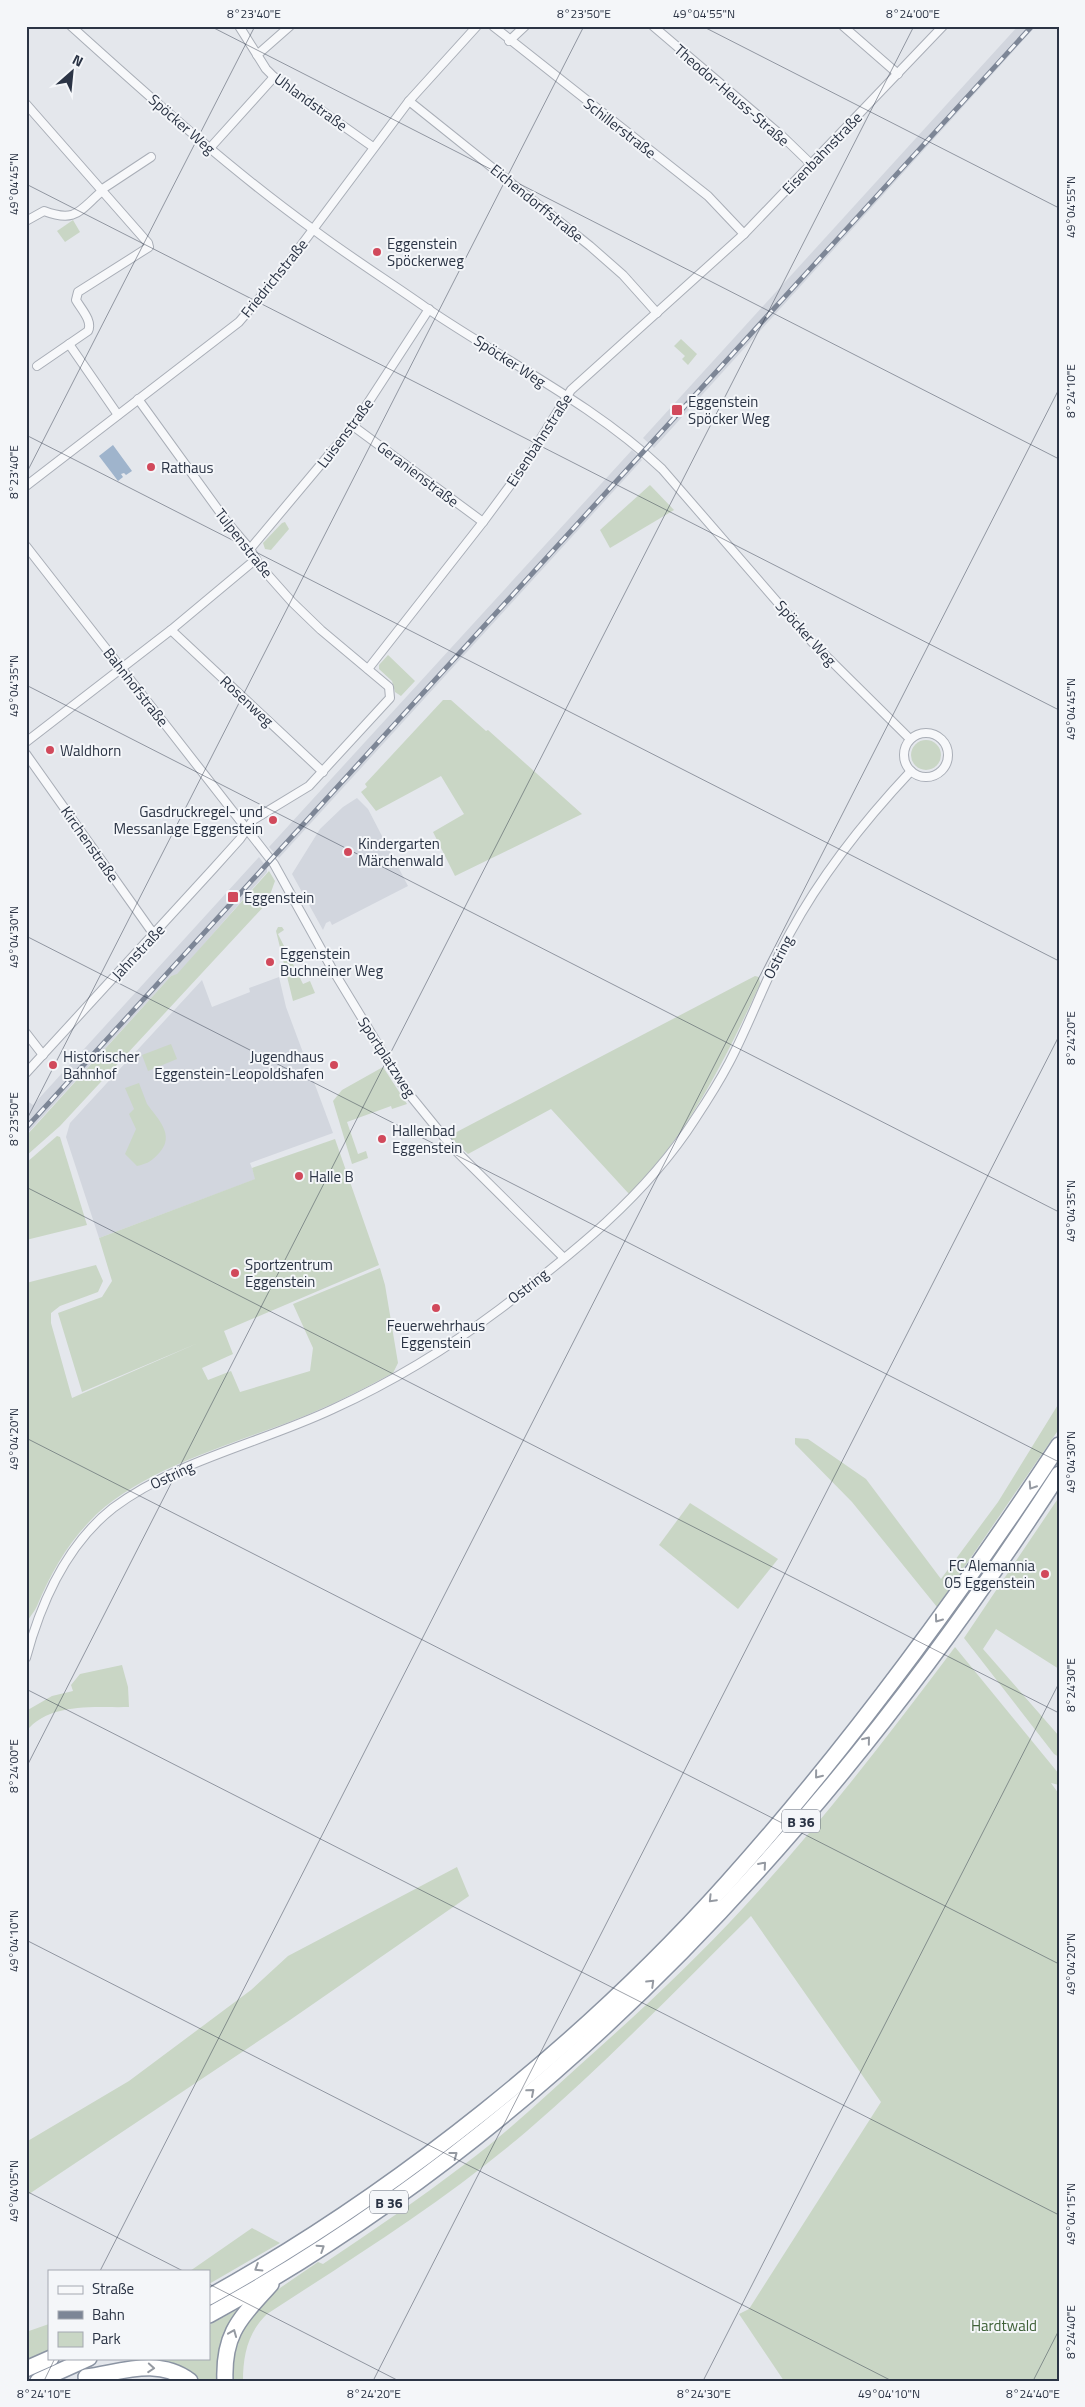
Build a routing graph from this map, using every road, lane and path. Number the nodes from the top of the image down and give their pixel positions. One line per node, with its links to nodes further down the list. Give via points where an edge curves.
1 (71, 26): 17 (street, Spöcker Weg)
2 (239, 26): 11 (street, Uhlandstraße)
3 (290, 26): 11 (street)
4 (477, 26): 14 (street, Friedrichstraße)
5 (493, 26): 10 (street, Schillerstraße)
6 (525, 26): 10 (street)
7 (653, 26): 19 (street, Theodor-Heuss-Straße)
8 (843, 26): 12 (street)
9 (943, 26): 12 (street, Eisenbahnstraße)
10 (509, 41): 23 (street, Schillerstraße, via 708,196)
11 (257, 54): 13 (street, Uhlandstraße)
12 (898, 74): 19 (street, Eisenbahnstraße)
13 (274, 77): 16 (street, Uhlandstraße); 17 (street)
14 (409, 101): 16 (street, Friedrichstraße); 25 (street, Eichendorffstraße, via 590,246 623,275)
15 (26, 104): 20 (street)
16 (373, 147): 22 (street, Friedrichstraße)
17 (210, 148): 22 (street, Spöcker Weg)
18 (151, 157): 20 (street)
19 (811, 164): 23 (street, Eisenbahnstraße)
20 (101, 190): 21 (street, via 74,216 61,218 44,212); 26 (street, via 149,247 78,292 76,300 90,327)
21 (27, 219)
22 (313, 230): 24 (street, Spöcker Weg); 29 (street, Friedrichstraße, via 239,322)
23 (744, 234): 25 (street, Eisenbahnstraße)
24 (429, 309): 28 (street, Spöcker Weg); 31 (street, Luisenstraße)
25 (657, 313): 28 (street, Eisenbahnstraße)
26 (69, 344): 27 (street); 30 (street)
27 (37, 366)
28 (566, 397): 33 (street, Eisenbahnstraße, via 520,472); 40 (street, Spöcker Weg, via 629,439 662,469 812,642)
29 (138, 399): 30 (street, Friedrichstraße); 35 (street, Tulpenstraße, via 226,522)
30 (118, 415): 32 (street, Friedrichstraße)
31 (354, 426): 33 (street, Geranienstraße); 35 (street, Luisenstraße)
32 (26, 486)
33 (483, 522): 39 (street, Eisenbahnstraße)
34 (26, 546): 38 (street, Bahnhofstraße)
35 (250, 549): 36 (street, Tulpenstraße)
36 (256, 559): 37 (street); 39 (street, Tulpenstraße, via 292,602)
37 (170, 630): 38 (street); 43 (street, Rosenweg)
38 (121, 668): 41 (street); 45 (street, Bahnhofstraße)
39 (368, 669): 43 (street, via 389,687 390,698)
40 (910, 739): 44 (street, via 904,759); 44 (street, via 922,733 935,735 945,744 948,758 936,774 922,777)
41 (26, 742)
42 (26, 754): 46 (street, Kirchenstraße)
43 (323, 772): 45 (street, via 309,786 253,820)
44 (911, 772): 50 (street, Ostring, via 850,843 808,904 768,976 729,1062 694,1121 636,1194)
45 (246, 828): 46 (street, Jahnstraße, via 240,839); 50 (street, Sportplatzweg, via 282,877 405,1089 453,1148)
46 (155, 933): 48 (street, Jahnstraße)
47 (26, 1033): 48 (street)
48 (43, 1055): 49 (street, Jahnstraße)
49 (26, 1073)
50 (564, 1258): 53 (street, Ostring, via 475,1327 403,1373 316,1416 182,1470 144,1488 112,1509 73,1551 56,1577)
51 (1059, 1445): 55 (highway, B 36, one-way to 55, via 1010,1519 883,1694 727,1884 660,1953 585,2024 443,2143 345,2213)
52 (1059, 1474): 54 (highway, B 36, one-way to 52, via 405,2192 494,2124 597,2034 700,1934 811,1809 897,1702 996,1567)
53 (26, 1658)
54 (280, 2274): 58 (highway, B 36); 66 (highway, one-way to 54, via 226,2352 236,2326)
55 (232, 2284): 56 (highway); 57 (highway, B 36)
56 (210, 2291)
57 (210, 2296)
58 (210, 2314)
59 (48, 2360): 62 (highway)
60 (85, 2360): 64 (highway)
61 (123, 2360): 63 (highway)
62 (26, 2369)
63 (82, 2379): 65 (highway, one-way to 65, via 136,2367 154,2367)
64 (38, 2381)
65 (190, 2381)
66 (225, 2381)

